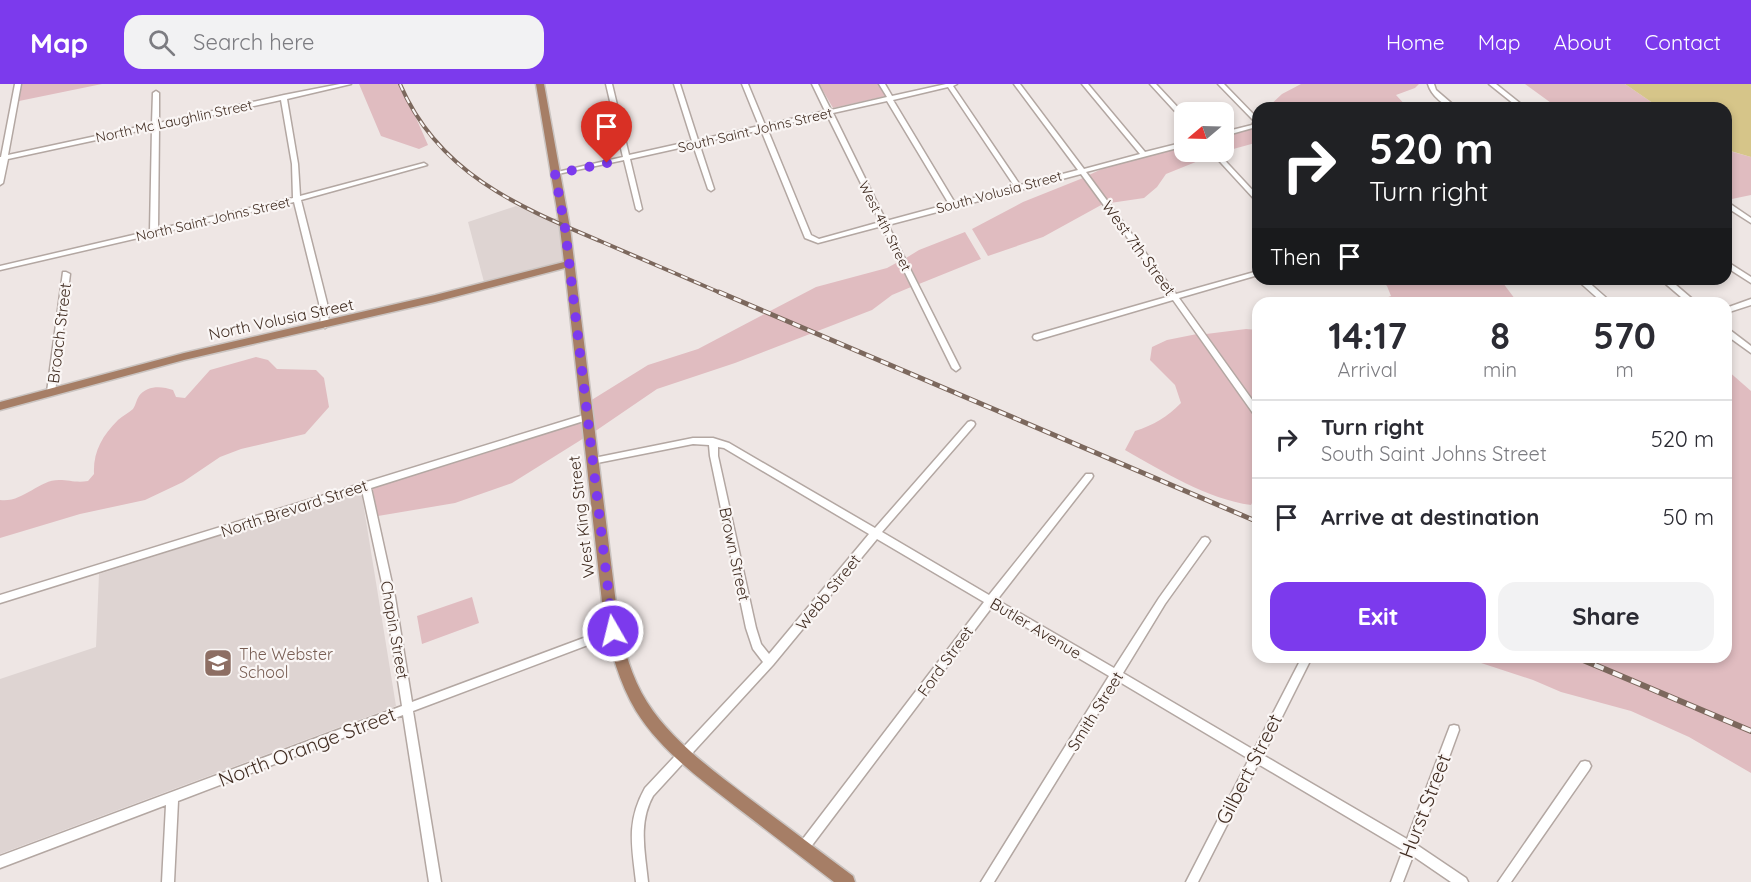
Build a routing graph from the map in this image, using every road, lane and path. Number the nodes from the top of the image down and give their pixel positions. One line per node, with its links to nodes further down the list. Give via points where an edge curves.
1 (18, 84): 31 (street)
2 (348, 84): 17 (street, North Mc Laughlin Street)
3 (540, 84): 36 (main road, West King Street)
4 (609, 84): 32 (street)
5 (677, 84): 28 (street)
6 (745, 84): 26 (street)
7 (815, 84): 22 (street, West 4th Street)
8 (882, 84): 18 (street)
9 (951, 84): 18 (street, South Saint Johns Street); 38 (street)
10 (1017, 84): 35 (street, West 7th Street)
11 (1085, 84): 30 (street)
12 (1153, 84): 21 (street)
13 (1221, 84): 23 (street)
14 (1431, 84): 19 (street, via 1433,91)
15 (1492, 84): 20 (street)
16 (156, 93): 25 (street)
17 (284, 97): 25 (street, North Mc Laughlin Street); 41 (street)
18 (890, 99): 22 (street, South Saint Johns Street); 42 (street)
19 (1447, 102)
20 (1516, 102)
21 (1174, 108)
22 (829, 113): 26 (street, South Saint Johns Street); 46 (street, West 4th Street)
23 (1252, 115)
24 (1252, 125): 27 (street)
25 (155, 126): 31 (street, North Mc Laughlin Street); 47 (street)
26 (764, 128): 28 (street, South Saint Johns Street); 46 (street, South Volusia Street, via 808,236 821,241)
27 (1234, 131)
28 (697, 142): 32 (street, South Saint Johns Street); 39 (street)
29 (1174, 147): 30 (street, South Volusia Street)
30 (1143, 154): 35 (street, South Volusia Street)
31 (2, 158): 37 (street)
32 (627, 158): 36 (street, South Saint Johns Street); 44 (street)
33 (1223, 162): 40 (street)
34 (424, 165): 41 (street, North Saint Johns Street)
35 (1082, 171): 38 (street, South Volusia Street); 56 (street, West 7th Street)
36 (555, 174): 48 (main road, West King Street)
37 (0, 183)
38 (1018, 187): 42 (street, South Volusia Street)
39 (711, 189)
40 (1252, 193)
41 (297, 198): 47 (street, North Saint Johns Street); 61 (street)
42 (952, 205): 46 (street, South Volusia Street)
43 (1732, 207): 45 (street)
44 (639, 209)
45 (1751, 221)
46 (884, 223): 65 (street, West 4th Street)
47 (154, 233): 49 (street, North Saint Johns Street)
48 (569, 264): 61 (main road, North Volusia Street); 69 (main road, West King Street)
49 (0, 268)
50 (1732, 268): 53 (street)
51 (66, 274): 66 (street, Broach Street)
52 (1252, 275): 56 (street)
53 (1751, 282)
54 (1587, 285): 57 (street)
55 (1671, 285): 58 (street)
56 (1174, 296): 63 (street); 68 (street, West 7th Street)
57 (1601, 297)
58 (1686, 297)
59 (1751, 302): 60 (street)
60 (1732, 309)
61 (325, 325): 66 (main road, North Volusia Street)
62 (1732, 335): 64 (street)
63 (1036, 337)
64 (1751, 350)
65 (956, 368)
66 (51, 392): 67 (main road, North Volusia Street)
67 (0, 406)
68 (1252, 406)
69 (587, 417): 72 (main road, West King Street); 74 (street, North Brevard Street)
70 (972, 424): 75 (street, Webb Street)
71 (713, 441): 72 (street, Butler Avenue, via 693,441); 75 (street, Butler Avenue); 80 (street, Brown Street, via 751,628 757,646)
72 (592, 460): 79 (main road, West King Street)
73 (1089, 476): 78 (street, Ford Street)
74 (366, 486): 77 (street, North Brevard Street); 83 (street, Chapin Street)
75 (876, 533): 78 (street, Butler Avenue); 80 (street, Webb Street)
76 (1205, 541): 82 (street, Smith Street)
77 (0, 599)
78 (990, 601): 82 (street, Butler Avenue); 90 (street, Ford Street)
79 (613, 631): 83 (street, North Orange Street); 85 (main road, West King Street, via 634,696 655,727)
80 (769, 662): 85 (street, Webb Street)
81 (1304, 663): 86 (street, Gilbert Street)
82 (1117, 676): 86 (street, Butler Avenue); 96 (street, Smith Street)
83 (409, 708): 88 (street, North Orange Street); 93 (street, Chapin Street)
84 (1454, 730): 89 (street, Hurst Street)
85 (682, 755): 90 (main road, West King Street); 94 (street, Webb Street, via 649,792 638,812)
86 (1255, 757): 89 (street, Butler Avenue); 97 (street, Gilbert Street)
87 (1584, 766): 100 (street)
88 (172, 798): 91 (street, North Orange Street); 92 (street)
89 (1409, 847): 98 (street, Hurst Street); 99 (street, Butler Avenue)
90 (803, 849): 95 (main road, West King Street)
91 (0, 862)
92 (168, 882)
93 (435, 882)
94 (642, 882)
95 (847, 882)
96 (987, 882)
97 (1192, 882)
98 (1396, 882)
99 (1462, 882)
100 (1504, 882)

